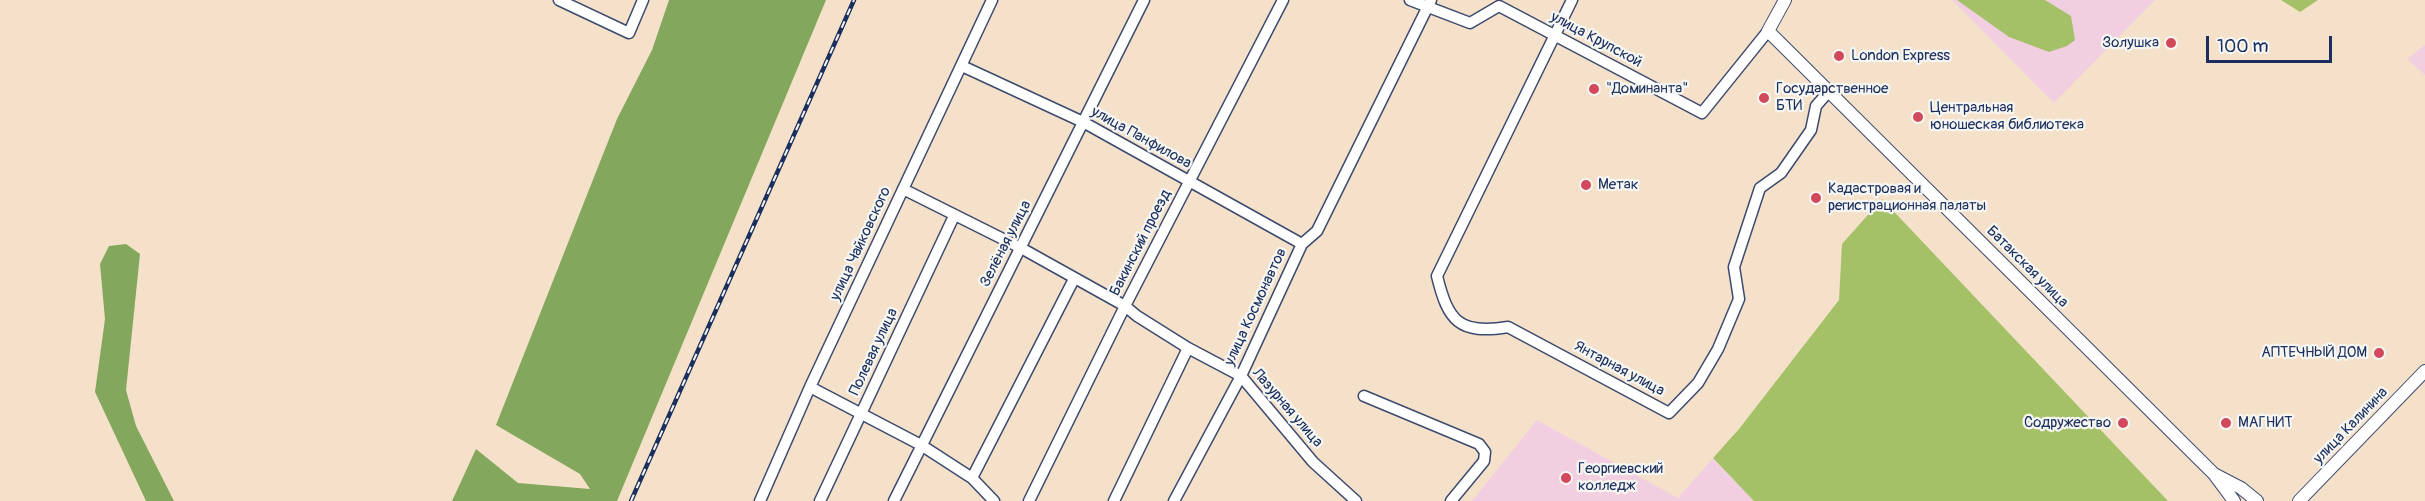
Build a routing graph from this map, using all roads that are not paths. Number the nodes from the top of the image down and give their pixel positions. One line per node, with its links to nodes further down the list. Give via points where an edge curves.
1 (559, 0): 2 (street, via 629,33)
2 (643, 0)
3 (992, 0): 12 (street, улица Чайковского)
4 (1144, 0): 14 (street, Зелёная улица)
5 (1283, 0): 15 (street, Бакинский проезд)
6 (1410, 0): 9 (street, улица Крупской)
7 (1572, 0): 11 (street)
8 (1785, 0): 10 (main road)
9 (1429, 4): 11 (street, улица Крупской, via 1470,23 1499,6); 18 (street, улица Космонавтов, via 1317,231)
10 (1768, 30): 11 (street, улица Крупской, via 1702,113); 13 (main road, Батакская улица)
11 (1554, 35): 13 (street, Янтарная улица, via 1437,276 1443,299 1454,320 1489,330 1508,327 1669,413 1698,383 1718,349 1739,299 1734,267 1760,188 1781,173 1811,130 1816,106)
12 (962, 66): 14 (street, улица Панфилова); 16 (street, улица Чайковского)
13 (1829, 91): 29 (main road, Батакская улица)
14 (1083, 122): 15 (street, улица Панфилова); 19 (street, Зелёная улица)
15 (1190, 182): 18 (street, улица Панфилова); 21 (street, Бакинский проезд)
16 (903, 189): 17 (street, Лазурная улица); 25 (street, улица Чайковского)
17 (954, 216): 19 (street, Лазурная улица); 27 (street, Полевая улица)
18 (1302, 244): 24 (street, улица Космонавтов)
19 (1021, 248): 20 (street, Лазурная улица); 28 (street, Зелёная улица)
20 (1074, 279): 21 (street, Лазурная улица); 30 (street)
21 (1125, 306): 22 (street, Лазурная улица); 35 (street, Бакинский проезд)
22 (1188, 348): 24 (street, Лазурная улица); 36 (street)
23 (2425, 371): 42 (main road, улица Калинина)
24 (1241, 376): 37 (street, улица Космонавтов); 38 (street, Лазурная улица, via 1313,462)
25 (810, 387): 27 (street); 31 (street, улица Чайковского)
26 (1364, 396): 39 (street, via 1479,444 1485,452 1484,461)
27 (862, 414): 28 (street); 32 (street, Полевая улица)
28 (921, 444): 30 (street); 33 (street, Зелёная улица)
29 (2214, 474): 40 (main road, Батакская улица); 41 (main road, Батакская улица)
30 (972, 478): 34 (street)
31 (760, 501)
32 (820, 501)
33 (894, 501)
34 (994, 501)
35 (1029, 501)
36 (1114, 501)
37 (1174, 501)
38 (1356, 501)
39 (1451, 501)
40 (2234, 501)
41 (2257, 501)
42 (2299, 501)

